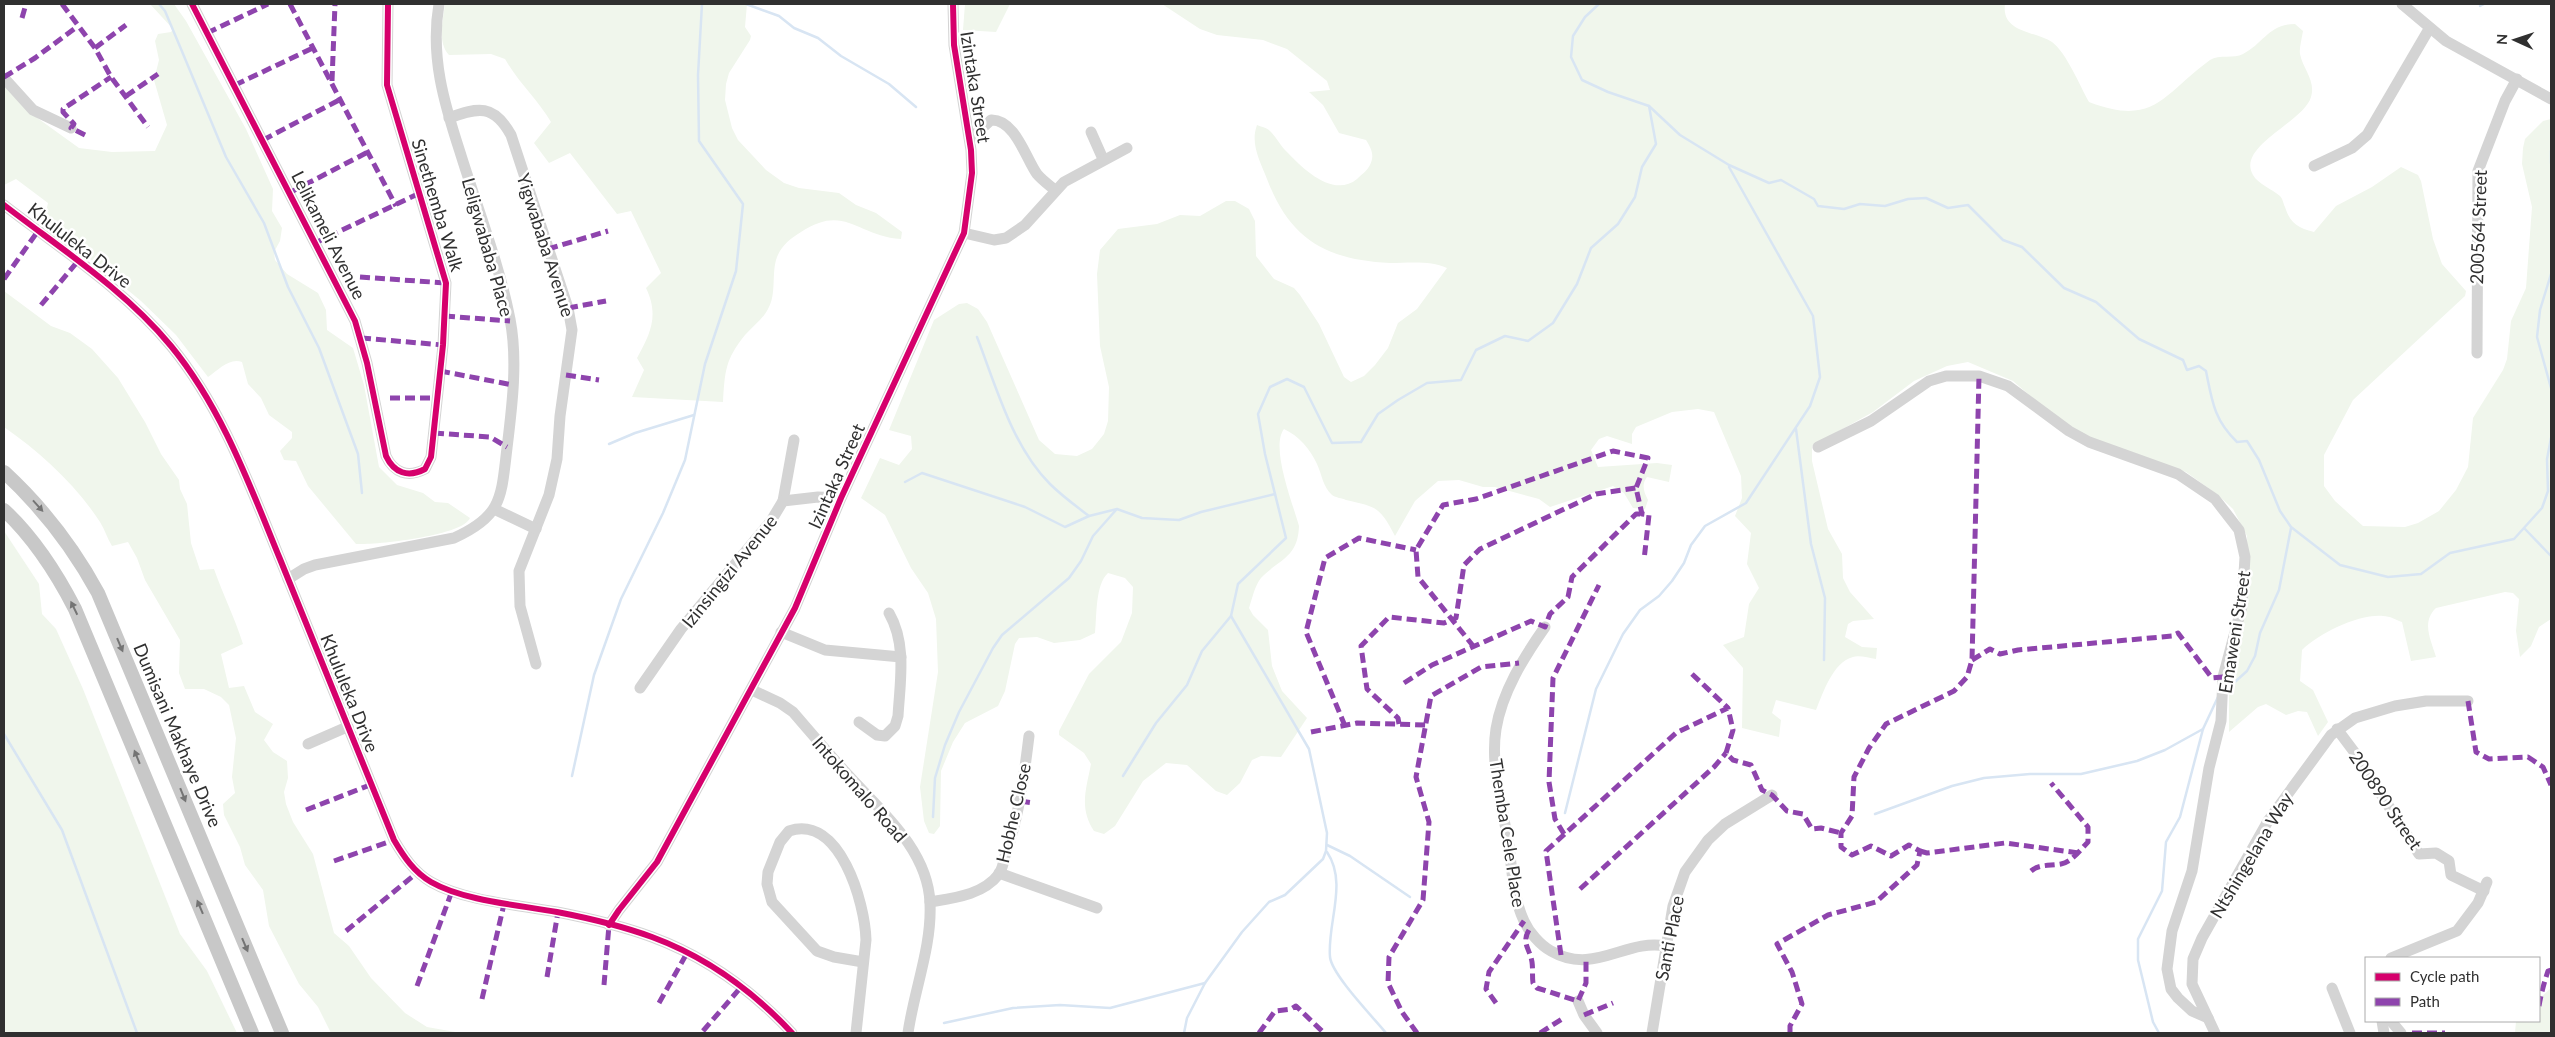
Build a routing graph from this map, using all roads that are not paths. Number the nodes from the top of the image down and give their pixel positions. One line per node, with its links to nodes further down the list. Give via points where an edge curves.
1 (192, 4): 24 (street, Lelikameli Avenue, via 355,321 367,362 386,456 397,470 412,474)
2 (388, 4): 24 (street, Sinethemba Walk, via 387,84 446,283 444,346 431,457 429,464)
3 (439, 4): 10 (street, Leligwababa Place, via 436,50 439,82)
4 (953, 4): 13 (street, Izintaka Street, via 954,45)
5 (2402, 4): 6 (street)
6 (2429, 29): 8 (street, via 2465,53); 16 (street, via 2367,135 2352,148)
7 (4, 78): 11 (street, via 33,110)
8 (2517, 79): 9 (street); 20 (street, 200564 Street, via 2478,171)
9 (2551, 98)
10 (449, 118): 27 (street, Leligwababa Place, via 510,321 513,375 510,420 501,491); 29 (street, Yigwababa Avenue, via 472,109 495,116 504,123 570,316 572,330 557,459 549,495)
11 (71, 128)
12 (1091, 132): 15 (street)
13 (970, 139): 17 (street, via 991,120 1002,122 1024,148 1038,175); 19 (street, Izintaka Street, via 972,173)
14 (1127, 148): 15 (street)
15 (1103, 159): 17 (street)
16 (2314, 166)
17 (1055, 190): 19 (street, via 1025,225 1006,238 994,240)
18 (4, 205): 30 (street, Khululeka Drive, via 124,298 182,360 221,423)
19 (964, 233): 25 (street, Izintaka Street)
20 (2477, 354)
21 (794, 440): 26 (street)
22 (1818, 447): 54 (street, Emaweni Street, via 1871,421 1929,381 1946,376 1980,376 2008,386 2088,442 2178,474 2224,507 2239,530 2244,546 2245,585 2222,685 2218,743 2209,768 2192,871 2172,931 2167,969 2171,989 2178,998 2192,1011)
23 (4, 472): 57 (main road, Dumisani Makhaye Drive, one-way to 57, via 49,519 98,593)
24 (419, 472)
25 (841, 498): 26 (street, Izinsingizi Avenue, via 818,497); 33 (street, Izintaka Street, via 795,608)
26 (783, 502): 36 (street, Izinsingizi Avenue)
27 (494, 509): 29 (street); 30 (street, Leligwababa Place, via 487,520 474,530 454,538 315,565)
28 (4, 510): 56 (main road, one-way to 28, via 78,617 46,559)
29 (536, 529): 35 (street, via 523,556 518,587 524,626)
30 (288, 579): 40 (street, Khululeka Drive)
31 (889, 613): 34 (street, via 897,628)
32 (1545, 627): 49 (street, Themba Cele Place, via 1520,663 1496,729 1496,765 1519,909 1537,939 1561,955 1586,960 1613,956 1642,946)
33 (781, 632): 34 (street, via 825,650); 37 (street, Izintaka Street)
34 (901, 656): 39 (street, via 898,708 890,733 881,736)
35 (536, 664)
36 (640, 688)
37 (752, 690): 46 (street, Intokomalo Road, via 793,712 895,825 916,855 926,877); 48 (street, Izintaka Street, via 708,764 657,862)
38 (2468, 702): 41 (street, Ntshingelana Way, via 2426,701 2395,706 2355,718)
39 (859, 722)
40 (346, 727): 43 (street); 48 (street, Khululeka Drive, via 394,840 406,861 432,883 504,904 558,912)
41 (2337, 729): 50 (street, 200890 Street, via 2419,854 2441,854 2450,861 2450,876 2486,886 2458,931); 54 (street, Ntshingelana Way, via 2268,821 2202,938 2193,959 2192,984)
42 (1029, 736): 45 (street, Hobhe Close, via 1020,801)
43 (308, 744)
44 (1772, 795): 49 (street, Santi Place, via 1725,824 1695,858 1678,888)
45 (999, 873): 46 (street, Hobhe Close, via 976,891 962,897); 47 (street)
46 (930, 902): 60 (street, Intokomalo Road, via 925,954)
47 (1097, 908)
48 (609, 925): 58 (street, Khululeka Drive, via 652,937 716,968 764,1005)
49 (1666, 946): 62 (street, Santi Place)
50 (2393, 957)
51 (863, 962): 51 (street, via 866,940 864,915 846,862 823,838 808,829 788,831 768,872 767,884 772,902 817,951); 59 (street)
52 (2332, 988): 64 (street)
53 (1578, 1001): 61 (street)
54 (2208, 1018): 63 (street, Ntshingelana Way)
55 (2392, 1022): 65 (street)
56 (252, 1033)
57 (282, 1033)
58 (792, 1033)
59 (856, 1033)
60 (908, 1033)
61 (1597, 1033)
62 (1652, 1033)
63 (2216, 1033)
64 (2350, 1033)
65 (2401, 1033)

